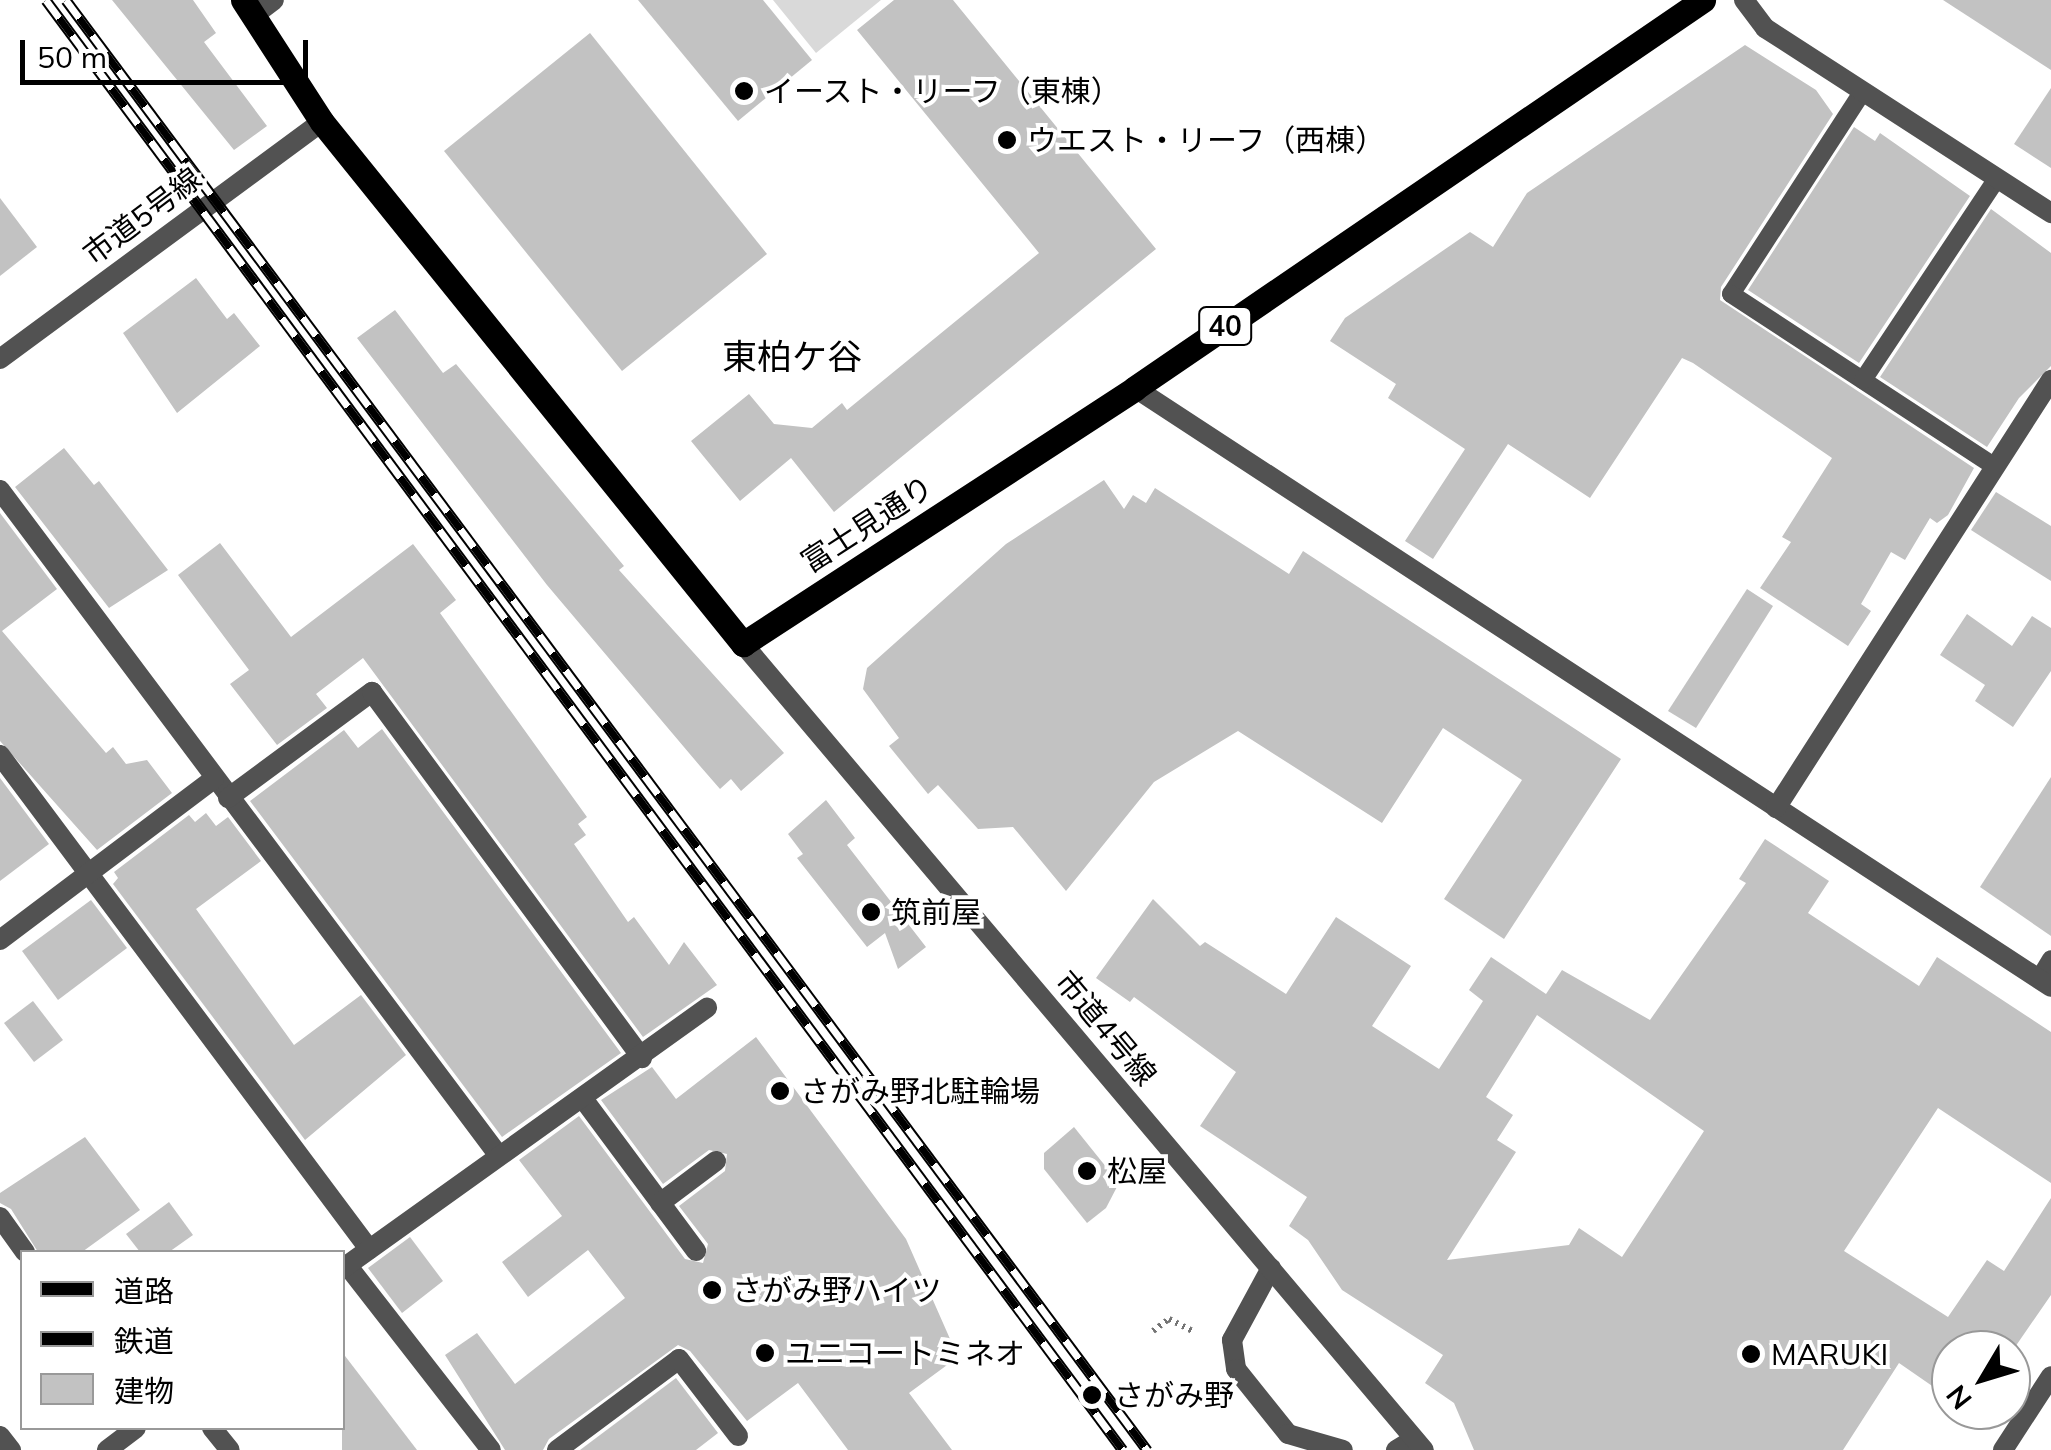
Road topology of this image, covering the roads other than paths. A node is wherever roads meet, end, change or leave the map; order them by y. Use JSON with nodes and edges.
{"nodes":[{"id":1,"x":1702,"y":0,"type":"edge"},
{"id":2,"x":1744,"y":0,"type":"edge"},
{"id":3,"x":257,"y":5,"type":"edge"},
{"id":4,"x":1863,"y":91,"type":"junction"},
{"id":5,"x":322,"y":122,"type":"junction"},
{"id":6,"x":1997,"y":178,"type":"junction"},
{"id":7,"x":2051,"y":213,"type":"edge"},
{"id":8,"x":0,"y":360,"type":"edge"},
{"id":9,"x":1862,"y":380,"type":"junction"},
{"id":10,"x":2051,"y":380,"type":"edge"},
{"id":11,"x":1135,"y":388,"type":"junction"},
{"id":12,"x":1995,"y":467,"type":"junction"},
{"id":13,"x":0,"y":490,"type":"edge"},
{"id":14,"x":743,"y":644,"type":"junction"},
{"id":15,"x":0,"y":754,"type":"edge"},
{"id":16,"x":214,"y":778,"type":"junction"},
{"id":17,"x":228,"y":798,"type":"junction"},
{"id":18,"x":1776,"y":808,"type":"junction"},
{"id":19,"x":88,"y":871,"type":"junction"},
{"id":20,"x":0,"y":940,"type":"edge"},
{"id":21,"x":2051,"y":960,"type":"edge"},
{"id":22,"x":2045,"y":983,"type":"edge"},
{"id":23,"x":707,"y":1008,"type":"dead end"},
{"id":24,"x":642,"y":1058,"type":"junction"},
{"id":25,"x":584,"y":1100,"type":"junction"},
{"id":26,"x":499,"y":1156,"type":"junction"},
{"id":27,"x":716,"y":1161,"type":"dead end"},
{"id":28,"x":660,"y":1204,"type":"junction"},
{"id":29,"x":0,"y":1218,"type":"edge"},
{"id":30,"x":369,"y":1249,"type":"junction"},
{"id":31,"x":24,"y":1250,"type":"edge"},
{"id":32,"x":696,"y":1251,"type":"dead end"},
{"id":33,"x":345,"y":1267,"type":"edge"},
{"id":34,"x":1271,"y":1268,"type":"junction"},
{"id":35,"x":2051,"y":1376,"type":"edge"},
{"id":36,"x":133,"y":1430,"type":"edge"},
{"id":37,"x":214,"y":1430,"type":"edge"},
{"id":38,"x":0,"y":1436,"type":"edge"},
{"id":39,"x":738,"y":1436,"type":"dead end"},
{"id":40,"x":1412,"y":1446,"type":"edge"},
{"id":41,"x":10,"y":1450,"type":"edge"},
{"id":42,"x":106,"y":1450,"type":"edge"},
{"id":43,"x":230,"y":1450,"type":"edge"},
{"id":44,"x":491,"y":1450,"type":"edge"},
{"id":45,"x":557,"y":1450,"type":"edge"},
{"id":46,"x":1343,"y":1450,"type":"edge"},
{"id":47,"x":2003,"y":1450,"type":"edge"}],
"edges":[{"from":1,"to":11,"type":"main road","name":"富士見通り","number":"40"},
{"from":2,"to":4,"type":"street"},
{"from":3,"to":5,"type":"main road"},
{"from":4,"to":6,"type":"street"},
{"from":4,"to":9,"type":"lane"},
{"from":5,"to":8,"type":"street","name":"市道5号線"},
{"from":5,"to":14,"type":"main road"},
{"from":6,"to":7,"type":"street"},
{"from":6,"to":9,"type":"lane"},
{"from":9,"to":12,"type":"lane"},
{"from":10,"to":12,"type":"street"},
{"from":11,"to":14,"type":"main road","name":"富士見通り","number":"40"},
{"from":11,"to":18,"type":"street"},
{"from":12,"to":18,"type":"street"},
{"from":13,"to":16,"type":"street"},
{"from":14,"to":34,"type":"street","name":"市道4号線"},
{"from":15,"to":19,"type":"street"},
{"from":16,"to":17,"type":"street"},
{"from":16,"to":19,"type":"street"},
{"from":17,"to":24,"type":"street"},
{"from":17,"to":26,"type":"street"},
{"from":18,"to":22,"type":"street"},
{"from":19,"to":20,"type":"street"},
{"from":19,"to":30,"type":"street"},
{"from":21,"to":22,"type":"lane"},
{"from":23,"to":24,"type":"street"},
{"from":24,"to":25,"type":"street"},
{"from":25,"to":26,"type":"street"},
{"from":25,"to":28,"type":"street"},
{"from":26,"to":30,"type":"street"},
{"from":27,"to":28,"type":"street"},
{"from":28,"to":32,"type":"street"},
{"from":29,"to":31,"type":"street"},
{"from":30,"to":33,"type":"street"},
{"from":33,"to":44,"type":"street"},
{"from":34,"to":40,"type":"street","name":"市道4号線"},
{"from":34,"to":46,"type":"street"},
{"from":35,"to":47,"type":"street"},
{"from":36,"to":42,"type":"street"},
{"from":37,"to":43,"type":"street"},
{"from":38,"to":41,"type":"street"},
{"from":39,"to":45,"type":"street"}]}
